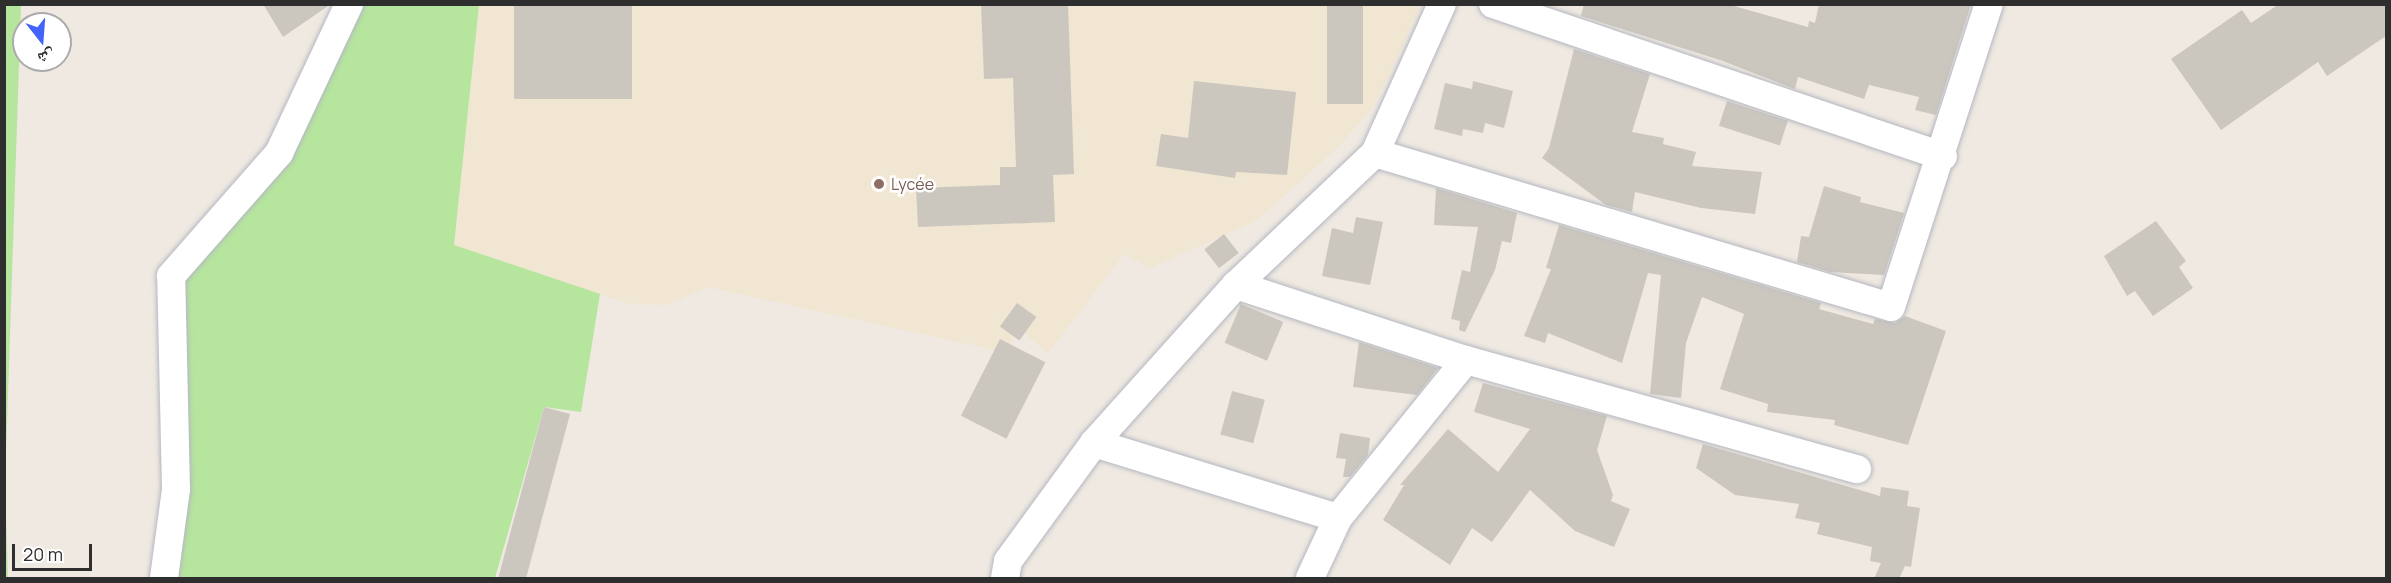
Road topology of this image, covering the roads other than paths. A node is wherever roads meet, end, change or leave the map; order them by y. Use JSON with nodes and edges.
{"nodes":[{"id":1,"x":349,"y":4,"type":"edge"},
{"id":2,"x":1442,"y":4,"type":"edge"},
{"id":3,"x":1493,"y":4,"type":"edge"},
{"id":4,"x":1989,"y":4,"type":"edge"},
{"id":5,"x":1375,"y":153,"type":"junction"},
{"id":6,"x":1943,"y":156,"type":"junction"},
{"id":7,"x":1236,"y":285,"type":"junction"},
{"id":8,"x":1466,"y":360,"type":"junction"},
{"id":9,"x":1094,"y":443,"type":"junction"},
{"id":10,"x":1857,"y":469,"type":"dead end"},
{"id":11,"x":1338,"y":518,"type":"junction"},
{"id":12,"x":164,"y":579,"type":"edge"},
{"id":13,"x":1005,"y":579,"type":"edge"},
{"id":14,"x":1310,"y":579,"type":"edge"}],
"edges":[{"from":1,"to":12,"type":"street"},
{"from":2,"to":5,"type":"street"},
{"from":3,"to":6,"type":"street"},
{"from":4,"to":6,"type":"street"},
{"from":5,"to":6,"type":"street"},
{"from":5,"to":7,"type":"street"},
{"from":7,"to":8,"type":"street"},
{"from":7,"to":9,"type":"street"},
{"from":8,"to":10,"type":"street"},
{"from":8,"to":11,"type":"street"},
{"from":9,"to":11,"type":"street"},
{"from":9,"to":13,"type":"street"},
{"from":11,"to":14,"type":"street"}]}
